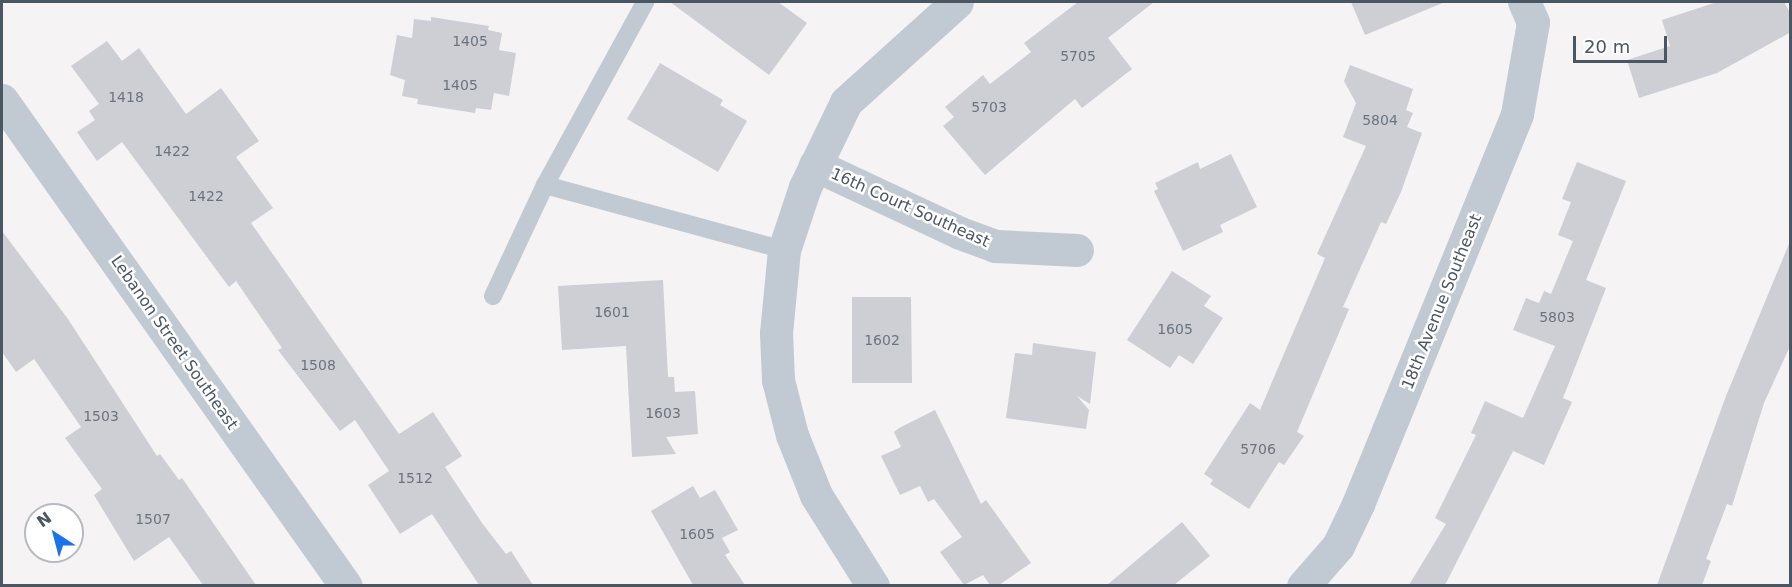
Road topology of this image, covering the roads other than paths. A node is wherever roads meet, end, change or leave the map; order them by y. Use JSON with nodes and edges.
{"nodes":[{"id":1,"x":645,"y":2,"type":"edge"},
{"id":2,"x":957,"y":2,"type":"edge"},
{"id":3,"x":1524,"y":2,"type":"edge"},
{"id":4,"x":2,"y":100,"type":"edge"},
{"id":5,"x":815,"y":165,"type":"junction"},
{"id":6,"x":545,"y":185,"type":"junction"},
{"id":7,"x":784,"y":250,"type":"junction"},
{"id":8,"x":1077,"y":250,"type":"dead end"},
{"id":9,"x":493,"y":297,"type":"dead end"},
{"id":10,"x":346,"y":585,"type":"edge"},
{"id":11,"x":873,"y":585,"type":"edge"},
{"id":12,"x":1303,"y":585,"type":"edge"}],
"edges":[{"from":1,"to":6,"type":"lane"},
{"from":2,"to":5,"type":"street"},
{"from":3,"to":12,"type":"street","name":"18th Avenue Southeast"},
{"from":4,"to":10,"type":"street","name":"Lebanon Street Southeast"},
{"from":5,"to":7,"type":"street"},
{"from":5,"to":8,"type":"street","name":"16th Court Southeast"},
{"from":6,"to":7,"type":"lane"},
{"from":6,"to":9,"type":"lane"},
{"from":7,"to":11,"type":"street"}]}
